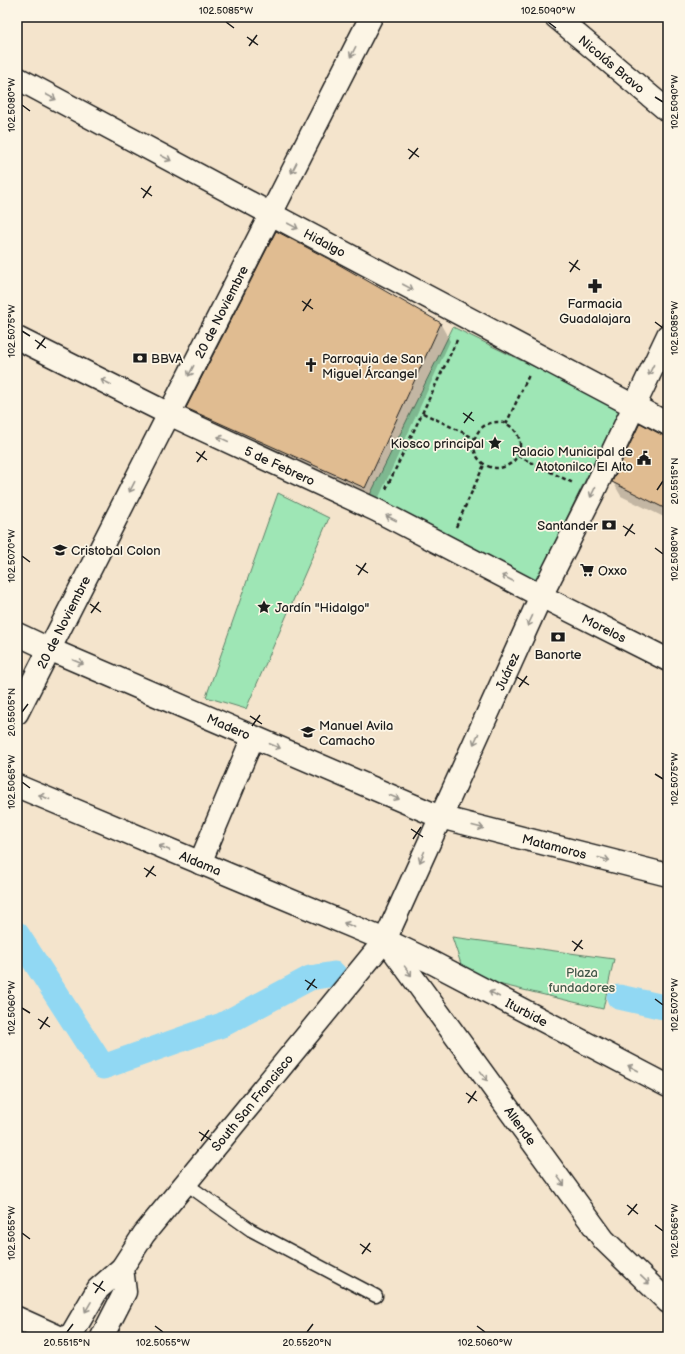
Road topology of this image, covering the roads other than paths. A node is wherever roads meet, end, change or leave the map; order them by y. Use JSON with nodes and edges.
{"nodes":[{"id":1,"x":371,"y":17,"type":"edge"},
{"id":2,"x":556,"y":17,"type":"edge"},
{"id":3,"x":17,"y":78,"type":"edge"},
{"id":4,"x":668,"y":111,"type":"edge"},
{"id":5,"x":271,"y":214,"type":"junction"},
{"id":6,"x":668,"y":335,"type":"edge"},
{"id":7,"x":17,"y":338,"type":"edge"},
{"id":8,"x":634,"y":406,"type":"junction"},
{"id":9,"x":169,"y":414,"type":"junction"},
{"id":10,"x":668,"y":424,"type":"edge"},
{"id":11,"x":541,"y":596,"type":"junction"},
{"id":12,"x":17,"y":634,"type":"edge"},
{"id":13,"x":49,"y":650,"type":"junction"},
{"id":14,"x":668,"y":660,"type":"edge"},
{"id":15,"x":17,"y":713,"type":"edge"},
{"id":16,"x":253,"y":737,"type":"junction"},
{"id":17,"x":17,"y":786,"type":"edge"},
{"id":18,"x":440,"y":817,"type":"junction"},
{"id":19,"x":200,"y":863,"type":"junction"},
{"id":20,"x":668,"y":875,"type":"edge"},
{"id":21,"x":385,"y":940,"type":"junction"},
{"id":22,"x":668,"y":1086,"type":"edge"},
{"id":23,"x":185,"y":1184,"type":"junction"},
{"id":24,"x":122,"y":1268,"type":"junction"},
{"id":25,"x":376,"y":1296,"type":"dead end"},
{"id":26,"x":668,"y":1302,"type":"edge"},
{"id":27,"x":17,"y":1318,"type":"edge"},
{"id":28,"x":59,"y":1337,"type":"edge"},
{"id":29,"x":70,"y":1337,"type":"edge"},
{"id":30,"x":102,"y":1337,"type":"edge"}],
"edges":[{"from":1,"to":5,"type":"street","name":"20 de Noviembre","one_way":true},
{"from":2,"to":4,"type":"street","name":"Nicolás Bravo"},
{"from":3,"to":5,"type":"street","name":"Hidalgo","one_way":true},
{"from":5,"to":8,"type":"street","name":"Hidalgo","one_way":true},
{"from":5,"to":9,"type":"street","name":"20 de Noviembre","one_way":true},
{"from":6,"to":8,"type":"street","name":"Juárez","one_way":true},
{"from":9,"to":7,"type":"street","name":"5 de Febrero","one_way":true},
{"from":8,"to":10,"type":"street","name":"Hidalgo"},
{"from":8,"to":11,"type":"street","name":"Juárez","one_way":true},
{"from":11,"to":9,"type":"street","name":"5 de Febrero","one_way":true},
{"from":9,"to":13,"type":"street","name":"20 de Noviembre","one_way":true},
{"from":11,"to":14,"type":"street","name":"Morelos"},
{"from":11,"to":18,"type":"street","name":"Juárez","one_way":true},
{"from":12,"to":13,"type":"street","name":"Madero"},
{"from":13,"to":15,"type":"street","name":"20 de Noviembre"},
{"from":13,"to":16,"type":"street","name":"Madero","one_way":true},
{"from":16,"to":18,"type":"street","name":"Madero","one_way":true},
{"from":16,"to":19,"type":"street"},
{"from":19,"to":17,"type":"street","name":"Aldama","one_way":true},
{"from":18,"to":20,"type":"street","name":"Matamoros","one_way":true},
{"from":18,"to":21,"type":"street","name":"Juárez","one_way":true},
{"from":21,"to":19,"type":"street","name":"Aldama","one_way":true},
{"from":22,"to":21,"type":"street","name":"Iturbide","one_way":true},
{"from":21,"to":23,"type":"street","name":"South San Francisco"},
{"from":21,"to":26,"type":"street","name":"Allende","one_way":true},
{"from":23,"to":24,"type":"street","name":"South San Francisco"},
{"from":23,"to":25,"type":"lane"},
{"from":24,"to":29,"type":"street","name":"South San Francisco","one_way":true},
{"from":24,"to":30,"type":"street"},
{"from":27,"to":28,"type":"street"}]}
